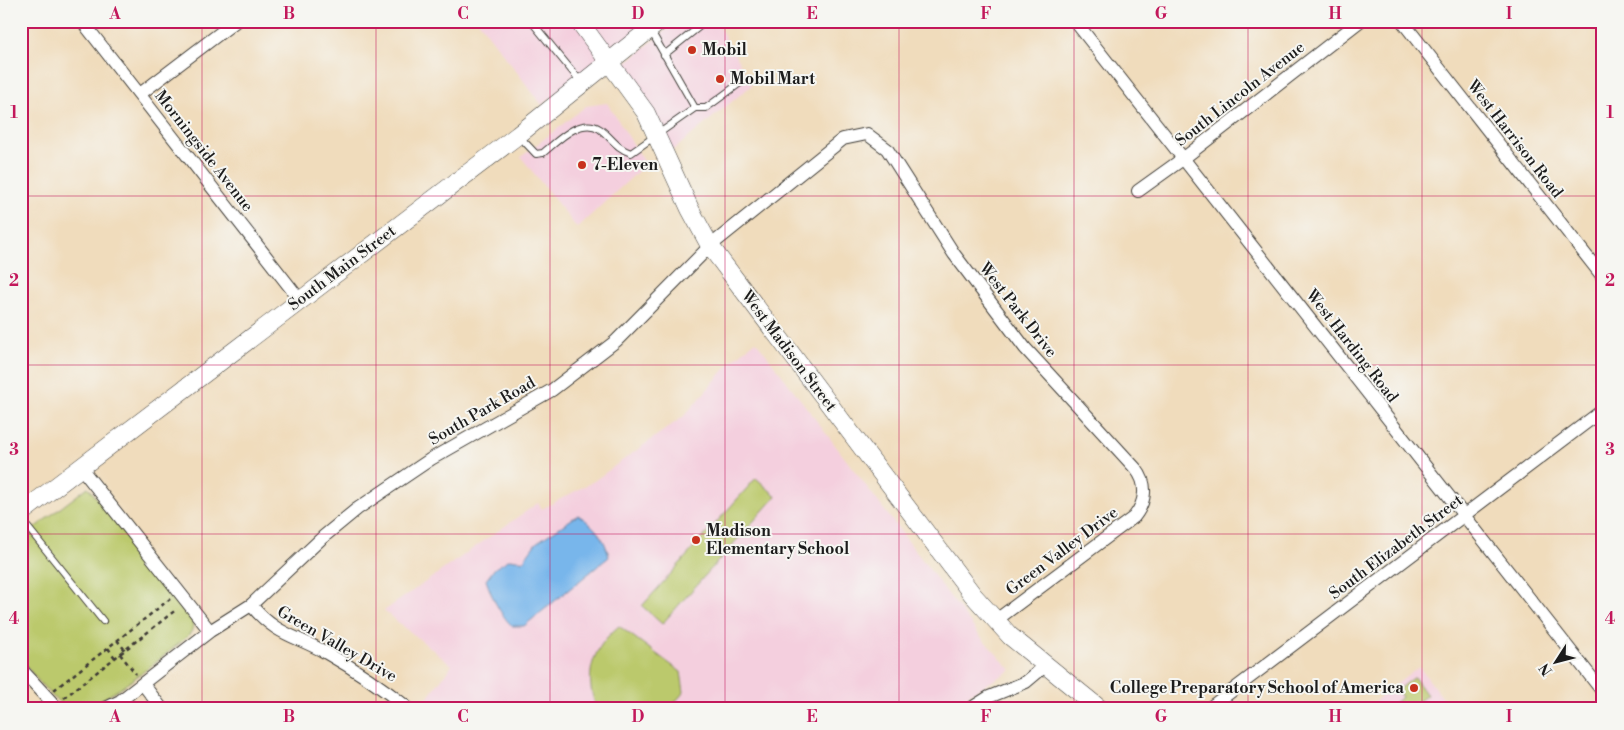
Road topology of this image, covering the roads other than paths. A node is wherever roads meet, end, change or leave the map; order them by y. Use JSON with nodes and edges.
{"nodes":[{"id":1,"x":82,"y":21,"type":"edge"},
{"id":2,"x":236,"y":21,"type":"edge"},
{"id":3,"x":531,"y":21,"type":"edge"},
{"id":4,"x":579,"y":21,"type":"edge"},
{"id":5,"x":696,"y":21,"type":"edge"},
{"id":6,"x":1075,"y":21,"type":"edge"},
{"id":7,"x":1360,"y":21,"type":"edge"},
{"id":8,"x":1402,"y":21,"type":"edge"},
{"id":9,"x":655,"y":26,"type":"edge"},
{"id":10,"x":664,"y":55,"type":"junction"},
{"id":11,"x":611,"y":62,"type":"junction"},
{"id":12,"x":740,"y":83,"type":"dead end"},
{"id":13,"x":582,"y":84,"type":"junction"},
{"id":14,"x":140,"y":94,"type":"junction"},
{"id":15,"x":695,"y":108,"type":"junction"},
{"id":16,"x":867,"y":134,"type":"joint"},
{"id":17,"x":518,"y":135,"type":"junction"},
{"id":18,"x":658,"y":136,"type":"junction"},
{"id":19,"x":1184,"y":158,"type":"junction"},
{"id":20,"x":1138,"y":191,"type":"dead end"},
{"id":21,"x":710,"y":246,"type":"junction"},
{"id":22,"x":1603,"y":277,"type":"edge"},
{"id":23,"x":300,"y":300,"type":"junction"},
{"id":24,"x":1603,"y":410,"type":"edge"},
{"id":25,"x":81,"y":468,"type":"junction"},
{"id":26,"x":1143,"y":502,"type":"joint"},
{"id":27,"x":21,"y":513,"type":"edge"},
{"id":28,"x":1465,"y":516,"type":"junction"},
{"id":29,"x":21,"y":519,"type":"edge"},
{"id":30,"x":251,"y":605,"type":"junction"},
{"id":31,"x":103,"y":621,"type":"dead end"},
{"id":32,"x":995,"y":622,"type":"junction"},
{"id":33,"x":210,"y":631,"type":"junction"},
{"id":34,"x":1045,"y":666,"type":"junction"},
{"id":35,"x":21,"y":669,"type":"edge"},
{"id":36,"x":143,"y":684,"type":"junction"},
{"id":37,"x":1603,"y":692,"type":"edge"},
{"id":38,"x":53,"y":703,"type":"edge"},
{"id":39,"x":104,"y":709,"type":"edge"},
{"id":40,"x":162,"y":709,"type":"edge"},
{"id":41,"x":409,"y":709,"type":"edge"},
{"id":42,"x":970,"y":709,"type":"edge"},
{"id":43,"x":1100,"y":709,"type":"edge"},
{"id":44,"x":1208,"y":709,"type":"edge"}],
"edges":[{"from":1,"to":14,"type":"street","name":"Morningside Avenue"},
{"from":2,"to":14,"type":"street"},
{"from":3,"to":13,"type":"lane"},
{"from":4,"to":11,"type":"street","name":"West Madison Street"},
{"from":5,"to":10,"type":"lane"},
{"from":6,"to":19,"type":"street","name":"West Harding Road"},
{"from":7,"to":19,"type":"street","name":"South Lincoln Avenue"},
{"from":8,"to":22,"type":"street","name":"West Harrison Road"},
{"from":9,"to":10,"type":"lane"},
{"from":9,"to":11,"type":"street","name":"South Main Street"},
{"from":10,"to":15,"type":"lane"},
{"from":11,"to":13,"type":"street","name":"South Main Street"},
{"from":11,"to":18,"type":"street","name":"West Madison Street"},
{"from":12,"to":15,"type":"lane"},
{"from":13,"to":17,"type":"street","name":"South Main Street"},
{"from":14,"to":23,"type":"street","name":"Morningside Avenue"},
{"from":15,"to":18,"type":"lane"},
{"from":16,"to":21,"type":"street","name":"South Park Road"},
{"from":16,"to":26,"type":"street","name":"West Park Drive"},
{"from":17,"to":18,"type":"lane"},
{"from":17,"to":23,"type":"street","name":"South Main Street"},
{"from":18,"to":21,"type":"street","name":"West Madison Street"},
{"from":19,"to":20,"type":"street","name":"South Lincoln Avenue"},
{"from":19,"to":28,"type":"street","name":"West Harding Road"},
{"from":21,"to":30,"type":"street","name":"South Park Road"},
{"from":21,"to":32,"type":"street","name":"West Madison Street"},
{"from":23,"to":25,"type":"street","name":"South Main Street"},
{"from":24,"to":28,"type":"street","name":"South Elizabeth Street"},
{"from":25,"to":27,"type":"street","name":"South Main Street"},
{"from":25,"to":33,"type":"street"},
{"from":26,"to":32,"type":"street","name":"Green Valley Drive"},
{"from":28,"to":37,"type":"street","name":"West Harding Road"},
{"from":28,"to":44,"type":"street","name":"South Elizabeth Street"},
{"from":29,"to":31,"type":"lane"},
{"from":30,"to":33,"type":"street","name":"South Park Road"},
{"from":30,"to":41,"type":"street","name":"Green Valley Drive"},
{"from":32,"to":34,"type":"street","name":"West Madison Street"},
{"from":33,"to":36,"type":"street","name":"South Park Road"},
{"from":34,"to":42,"type":"street"},
{"from":34,"to":43,"type":"street"},
{"from":35,"to":38,"type":"street"},
{"from":36,"to":39,"type":"street","name":"South Park Road"},
{"from":36,"to":40,"type":"street"}]}
